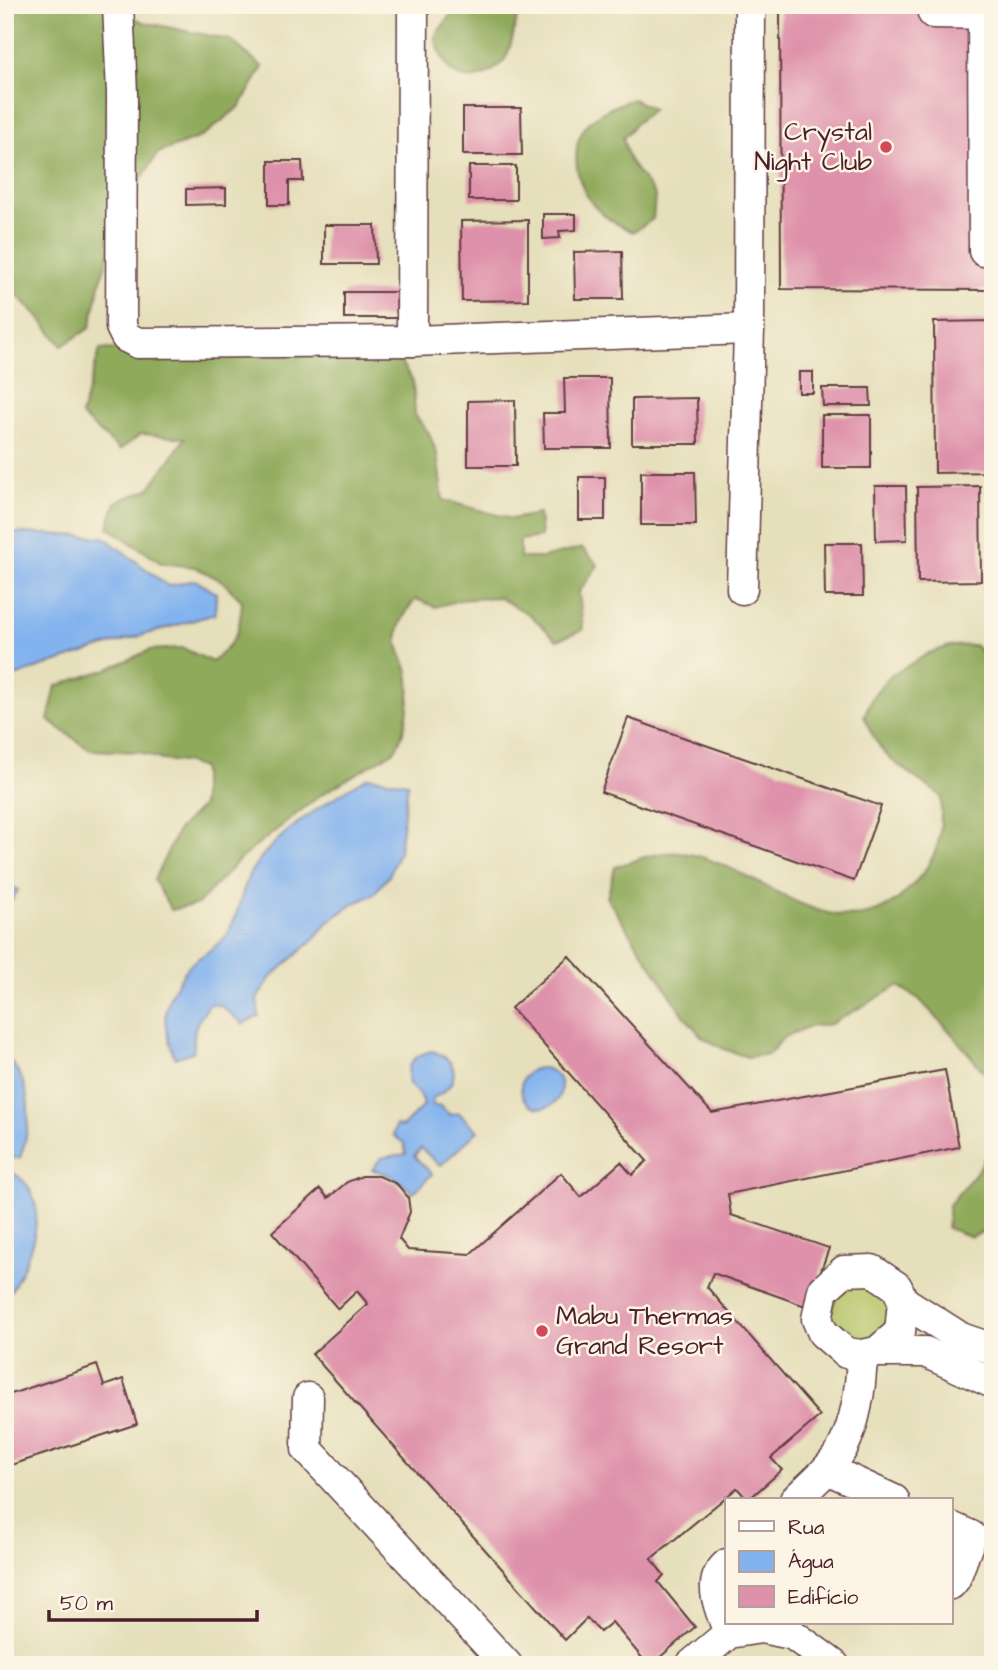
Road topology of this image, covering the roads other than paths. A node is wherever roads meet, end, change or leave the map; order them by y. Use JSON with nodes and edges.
{"nodes":[{"id":1,"x":118,"y":5,"type":"edge"},
{"id":2,"x":412,"y":5,"type":"edge"},
{"id":3,"x":750,"y":5,"type":"edge"},
{"id":4,"x":933,"y":13,"type":"dead end"},
{"id":5,"x":988,"y":14,"type":"edge"},
{"id":6,"x":984,"y":251,"type":"dead end"},
{"id":7,"x":749,"y":329,"type":"junction"},
{"id":8,"x":412,"y":341,"type":"junction"},
{"id":9,"x":742,"y":589,"type":"dead end"},
{"id":10,"x":903,"y":1301,"type":"junction"},
{"id":11,"x":993,"y":1349,"type":"edge"},
{"id":12,"x":870,"y":1354,"type":"junction"},
{"id":13,"x":993,"y":1383,"type":"edge"},
{"id":14,"x":308,"y":1398,"type":"dead end"},
{"id":15,"x":827,"y":1469,"type":"junction"},
{"id":16,"x":797,"y":1498,"type":"edge"},
{"id":17,"x":890,"y":1498,"type":"edge"},
{"id":18,"x":953,"y":1528,"type":"edge"},
{"id":19,"x":725,"y":1566,"type":"edge"},
{"id":20,"x":953,"y":1582,"type":"edge"},
{"id":21,"x":725,"y":1622,"type":"edge"},
{"id":22,"x":726,"y":1624,"type":"edge"},
{"id":23,"x":729,"y":1633,"type":"junction"},
{"id":24,"x":507,"y":1665,"type":"edge"},
{"id":25,"x":691,"y":1665,"type":"edge"},
{"id":26,"x":834,"y":1665,"type":"edge"}],
"edges":[{"from":1,"to":8,"type":"street"},
{"from":2,"to":8,"type":"street"},
{"from":3,"to":7,"type":"street"},
{"from":4,"to":5,"type":"street"},
{"from":5,"to":6,"type":"street"},
{"from":7,"to":8,"type":"street"},
{"from":7,"to":9,"type":"street"},
{"from":10,"to":11,"type":"street"},
{"from":10,"to":12,"type":"street"},
{"from":10,"to":12,"type":"street"},
{"from":12,"to":13,"type":"street"},
{"from":12,"to":15,"type":"street"},
{"from":14,"to":24,"type":"street"},
{"from":15,"to":16,"type":"street"},
{"from":15,"to":17,"type":"street"},
{"from":18,"to":20,"type":"street"},
{"from":19,"to":21,"type":"street"},
{"from":22,"to":23,"type":"street"},
{"from":23,"to":25,"type":"street"},
{"from":23,"to":26,"type":"street"}]}
